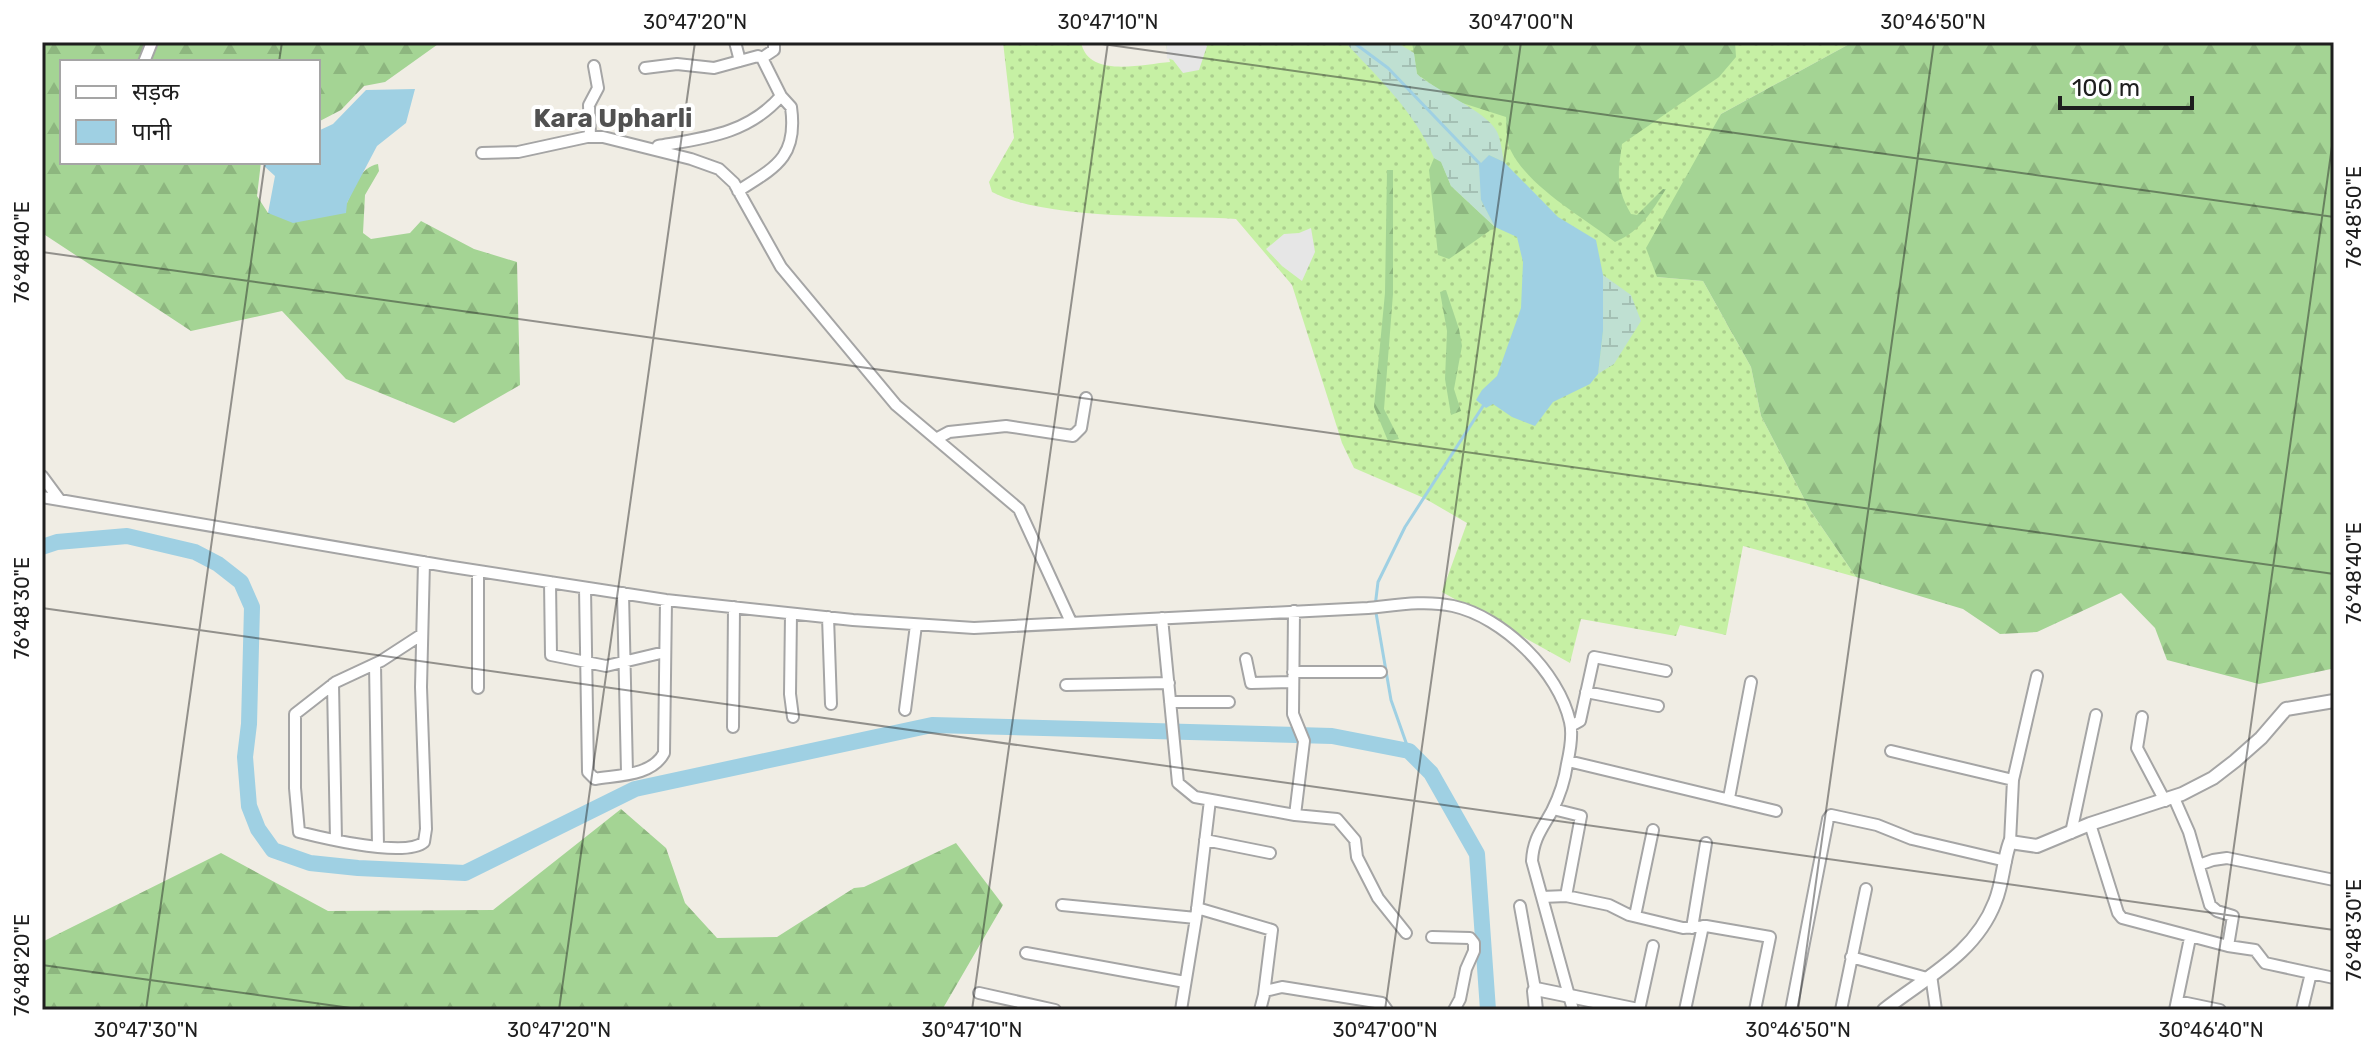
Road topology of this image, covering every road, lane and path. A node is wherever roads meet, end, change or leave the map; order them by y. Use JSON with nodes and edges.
{"nodes":[{"id":1,"x":735,"y":42,"type":"edge"},
{"id":2,"x":774,"y":42,"type":"edge"},
{"id":3,"x":762,"y":58,"type":"junction"},
{"id":4,"x":740,"y":61,"type":"junction"},
{"id":5,"x":594,"y":66,"type":"dead end"},
{"id":6,"x":645,"y":68,"type":"dead end"},
{"id":7,"x":781,"y":96,"type":"junction"},
{"id":8,"x":590,"y":137,"type":"junction"},
{"id":9,"x":652,"y":147,"type":"junction"},
{"id":10,"x":482,"y":153,"type":"dead end"},
{"id":11,"x":738,"y":191,"type":"junction"},
{"id":12,"x":1086,"y":398,"type":"dead end"},
{"id":13,"x":936,"y":439,"type":"junction"},
{"id":14,"x":42,"y":476,"type":"edge"},
{"id":15,"x":42,"y":497,"type":"edge"},
{"id":16,"x":59,"y":499,"type":"junction"},
{"id":17,"x":424,"y":562,"type":"junction"},
{"id":18,"x":478,"y":571,"type":"junction"},
{"id":19,"x":550,"y":582,"type":"junction"},
{"id":20,"x":585,"y":588,"type":"junction"},
{"id":21,"x":623,"y":593,"type":"junction"},
{"id":22,"x":666,"y":600,"type":"junction"},
{"id":23,"x":734,"y":607,"type":"junction"},
{"id":24,"x":1294,"y":611,"type":"junction"},
{"id":25,"x":791,"y":614,"type":"junction"},
{"id":26,"x":828,"y":617,"type":"junction"},
{"id":27,"x":1162,"y":618,"type":"junction"},
{"id":28,"x":1071,"y":622,"type":"junction"},
{"id":29,"x":916,"y":625,"type":"junction"},
{"id":30,"x":421,"y":635,"type":"junction"},
{"id":31,"x":665,"y":652,"type":"junction"},
{"id":32,"x":1246,"y":659,"type":"dead end"},
{"id":33,"x":586,"y":662,"type":"junction"},
{"id":34,"x":623,"y":662,"type":"junction"},
{"id":35,"x":375,"y":664,"type":"junction"},
{"id":36,"x":1666,"y":671,"type":"dead end"},
{"id":37,"x":1381,"y":672,"type":"dead end"},
{"id":38,"x":2037,"y":676,"type":"dead end"},
{"id":39,"x":1293,"y":677,"type":"junction"},
{"id":40,"x":1751,"y":682,"type":"dead end"},
{"id":41,"x":1169,"y":683,"type":"junction"},
{"id":42,"x":333,"y":684,"type":"junction"},
{"id":43,"x":1066,"y":685,"type":"dead end"},
{"id":44,"x":478,"y":688,"type":"dead end"},
{"id":45,"x":1586,"y":692,"type":"junction"},
{"id":46,"x":2334,"y":701,"type":"edge"},
{"id":47,"x":1229,"y":702,"type":"dead end"},
{"id":48,"x":831,"y":704,"type":"dead end"},
{"id":49,"x":1658,"y":706,"type":"dead end"},
{"id":50,"x":1170,"y":707,"type":"junction"},
{"id":51,"x":905,"y":710,"type":"dead end"},
{"id":52,"x":2096,"y":715,"type":"dead end"},
{"id":53,"x":793,"y":717,"type":"dead end"},
{"id":54,"x":2142,"y":717,"type":"dead end"},
{"id":55,"x":1571,"y":726,"type":"junction"},
{"id":56,"x":733,"y":727,"type":"dead end"},
{"id":57,"x":1891,"y":751,"type":"dead end"},
{"id":58,"x":1568,"y":761,"type":"junction"},
{"id":59,"x":627,"y":773,"type":"junction"},
{"id":60,"x":2013,"y":780,"type":"junction"},
{"id":61,"x":1729,"y":798,"type":"junction"},
{"id":62,"x":1210,"y":800,"type":"junction"},
{"id":63,"x":2169,"y":800,"type":"junction"},
{"id":64,"x":1553,"y":809,"type":"junction"},
{"id":65,"x":1776,"y":811,"type":"dead end"},
{"id":66,"x":1295,"y":815,"type":"junction"},
{"id":67,"x":2090,"y":824,"type":"junction"},
{"id":68,"x":1653,"y":830,"type":"dead end"},
{"id":69,"x":2071,"y":833,"type":"junction"},
{"id":70,"x":336,"y":840,"type":"junction"},
{"id":71,"x":1205,"y":840,"type":"junction"},
{"id":72,"x":2010,"y":842,"type":"junction"},
{"id":73,"x":1706,"y":843,"type":"dead end"},
{"id":74,"x":378,"y":846,"type":"junction"},
{"id":75,"x":1270,"y":853,"type":"dead end"},
{"id":76,"x":2006,"y":861,"type":"junction"},
{"id":77,"x":2199,"y":865,"type":"junction"},
{"id":78,"x":2334,"y":880,"type":"edge"},
{"id":79,"x":1866,"y":889,"type":"dead end"},
{"id":80,"x":1566,"y":896,"type":"junction"},
{"id":81,"x":1542,"y":897,"type":"junction"},
{"id":82,"x":1062,"y":905,"type":"dead end"},
{"id":83,"x":1520,"y":906,"type":"dead end"},
{"id":84,"x":1196,"y":913,"type":"junction"},
{"id":85,"x":1635,"y":916,"type":"junction"},
{"id":86,"x":1697,"y":927,"type":"junction"},
{"id":87,"x":1406,"y":933,"type":"dead end"},
{"id":88,"x":1432,"y":937,"type":"dead end"},
{"id":89,"x":2190,"y":938,"type":"junction"},
{"id":90,"x":1653,"y":946,"type":"dead end"},
{"id":91,"x":2228,"y":946,"type":"junction"},
{"id":92,"x":1026,"y":953,"type":"dead end"},
{"id":93,"x":1851,"y":957,"type":"junction"},
{"id":94,"x":2311,"y":973,"type":"junction"},
{"id":95,"x":1929,"y":976,"type":"junction"},
{"id":96,"x":2334,"y":978,"type":"edge"},
{"id":97,"x":1185,"y":982,"type":"junction"},
{"id":98,"x":1535,"y":989,"type":"junction"},
{"id":99,"x":979,"y":993,"type":"dead end"},
{"id":100,"x":1264,"y":994,"type":"junction"},
{"id":101,"x":1569,"y":994,"type":"junction"},
{"id":102,"x":2176,"y":1006,"type":"edge"},
{"id":103,"x":1055,"y":1010,"type":"edge"},
{"id":104,"x":1183,"y":1010,"type":"edge"},
{"id":105,"x":1260,"y":1010,"type":"edge"},
{"id":106,"x":1387,"y":1010,"type":"edge"},
{"id":107,"x":1454,"y":1010,"type":"edge"},
{"id":108,"x":1536,"y":1010,"type":"edge"},
{"id":109,"x":1573,"y":1010,"type":"edge"},
{"id":110,"x":1639,"y":1010,"type":"edge"},
{"id":111,"x":1685,"y":1010,"type":"edge"},
{"id":112,"x":1755,"y":1010,"type":"edge"},
{"id":113,"x":1791,"y":1010,"type":"edge"},
{"id":114,"x":1841,"y":1010,"type":"edge"},
{"id":115,"x":1884,"y":1010,"type":"edge"},
{"id":116,"x":1936,"y":1010,"type":"edge"},
{"id":117,"x":2220,"y":1010,"type":"edge"},
{"id":118,"x":2302,"y":1010,"type":"edge"}],
"edges":[{"from":1,"to":4,"type":"street"},
{"from":2,"to":3,"type":"street"},
{"from":3,"to":4,"type":"street"},
{"from":3,"to":7,"type":"street"},
{"from":4,"to":6,"type":"street"},
{"from":5,"to":8,"type":"street"},
{"from":7,"to":9,"type":"street"},
{"from":7,"to":11,"type":"street"},
{"from":8,"to":9,"type":"street"},
{"from":8,"to":10,"type":"street"},
{"from":9,"to":11,"type":"street"},
{"from":11,"to":13,"type":"street"},
{"from":12,"to":13,"type":"street"},
{"from":13,"to":28,"type":"street"},
{"from":14,"to":16,"type":"street"},
{"from":15,"to":16,"type":"street"},
{"from":16,"to":17,"type":"street"},
{"from":17,"to":18,"type":"street"},
{"from":17,"to":30,"type":"street"},
{"from":18,"to":19,"type":"street"},
{"from":18,"to":44,"type":"street"},
{"from":19,"to":20,"type":"street"},
{"from":19,"to":33,"type":"street"},
{"from":20,"to":21,"type":"street"},
{"from":20,"to":33,"type":"street"},
{"from":21,"to":22,"type":"street"},
{"from":21,"to":34,"type":"street"},
{"from":22,"to":23,"type":"street"},
{"from":22,"to":31,"type":"street"},
{"from":23,"to":25,"type":"street"},
{"from":23,"to":56,"type":"street"},
{"from":24,"to":27,"type":"street"},
{"from":24,"to":39,"type":"street"},
{"from":24,"to":55,"type":"street"},
{"from":25,"to":26,"type":"street"},
{"from":25,"to":53,"type":"street"},
{"from":26,"to":29,"type":"street"},
{"from":26,"to":48,"type":"street"},
{"from":27,"to":28,"type":"street"},
{"from":27,"to":41,"type":"street"},
{"from":28,"to":29,"type":"street"},
{"from":29,"to":51,"type":"street"},
{"from":30,"to":35,"type":"street"},
{"from":30,"to":74,"type":"street"},
{"from":31,"to":34,"type":"street"},
{"from":31,"to":59,"type":"street"},
{"from":32,"to":39,"type":"street"},
{"from":33,"to":34,"type":"street"},
{"from":33,"to":59,"type":"street"},
{"from":34,"to":59,"type":"street"},
{"from":35,"to":42,"type":"street"},
{"from":35,"to":74,"type":"street"},
{"from":36,"to":45,"type":"street"},
{"from":37,"to":39,"type":"street"},
{"from":38,"to":60,"type":"street"},
{"from":39,"to":66,"type":"street"},
{"from":40,"to":61,"type":"street"},
{"from":41,"to":43,"type":"street"},
{"from":41,"to":50,"type":"street"},
{"from":42,"to":70,"type":"street"},
{"from":42,"to":70,"type":"street"},
{"from":45,"to":49,"type":"street"},
{"from":45,"to":55,"type":"street"},
{"from":46,"to":63,"type":"street"},
{"from":47,"to":50,"type":"street"},
{"from":50,"to":62,"type":"street"},
{"from":52,"to":69,"type":"street"},
{"from":54,"to":63,"type":"street"},
{"from":55,"to":58,"type":"street"},
{"from":57,"to":60,"type":"street"},
{"from":58,"to":61,"type":"street"},
{"from":58,"to":64,"type":"street"},
{"from":60,"to":72,"type":"street"},
{"from":61,"to":65,"type":"street"},
{"from":62,"to":66,"type":"street"},
{"from":62,"to":71,"type":"street"},
{"from":63,"to":67,"type":"street"},
{"from":63,"to":77,"type":"street"},
{"from":64,"to":80,"type":"street"},
{"from":64,"to":81,"type":"street"},
{"from":66,"to":87,"type":"street"},
{"from":67,"to":69,"type":"street"},
{"from":67,"to":89,"type":"street"},
{"from":68,"to":85,"type":"street"},
{"from":69,"to":72,"type":"street"},
{"from":70,"to":74,"type":"street"},
{"from":71,"to":75,"type":"street"},
{"from":71,"to":84,"type":"street"},
{"from":72,"to":76,"type":"street"},
{"from":73,"to":86,"type":"street"},
{"from":76,"to":95,"type":"street"},
{"from":76,"to":113,"type":"street"},
{"from":77,"to":78,"type":"street"},
{"from":77,"to":91,"type":"street"},
{"from":79,"to":93,"type":"street"},
{"from":80,"to":81,"type":"street"},
{"from":80,"to":85,"type":"street"},
{"from":81,"to":101,"type":"street"},
{"from":82,"to":84,"type":"street"},
{"from":83,"to":98,"type":"street"},
{"from":84,"to":97,"type":"street"},
{"from":84,"to":100,"type":"street"},
{"from":85,"to":86,"type":"street"},
{"from":86,"to":111,"type":"street"},
{"from":86,"to":112,"type":"street"},
{"from":88,"to":107,"type":"street"},
{"from":89,"to":91,"type":"street"},
{"from":89,"to":102,"type":"street"},
{"from":90,"to":110,"type":"street"},
{"from":91,"to":94,"type":"street"},
{"from":92,"to":97,"type":"street"},
{"from":93,"to":95,"type":"street"},
{"from":93,"to":114,"type":"street"},
{"from":94,"to":96,"type":"street"},
{"from":94,"to":118,"type":"street"},
{"from":95,"to":115,"type":"street"},
{"from":95,"to":116,"type":"street"},
{"from":97,"to":104,"type":"street"},
{"from":98,"to":101,"type":"street"},
{"from":98,"to":108,"type":"street"},
{"from":99,"to":103,"type":"street"},
{"from":100,"to":105,"type":"street"},
{"from":100,"to":106,"type":"street"},
{"from":101,"to":109,"type":"street"},
{"from":101,"to":110,"type":"street"},
{"from":102,"to":117,"type":"street"}]}
